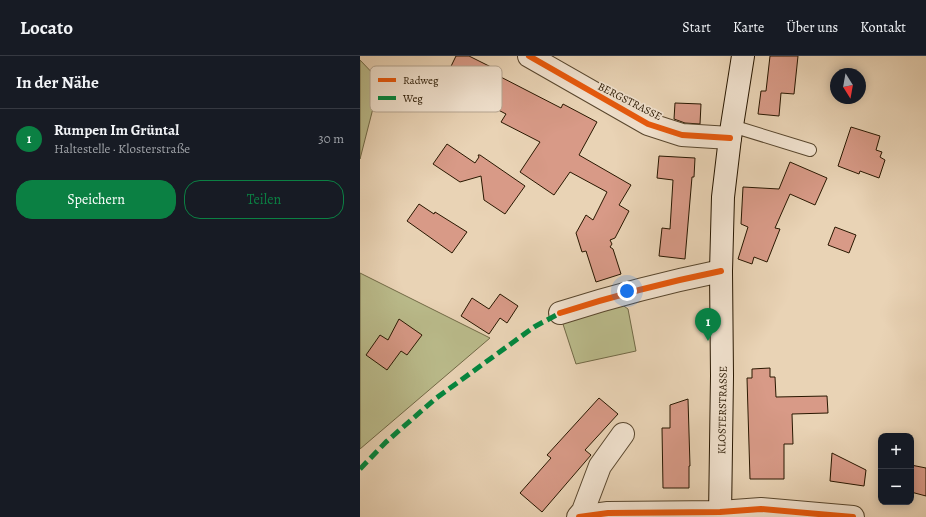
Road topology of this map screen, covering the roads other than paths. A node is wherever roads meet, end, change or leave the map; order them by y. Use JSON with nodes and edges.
{"nodes":[{"id":1,"x":529,"y":56,"type":"edge"},
{"id":2,"x":743,"y":56,"type":"edge"},
{"id":3,"x":731,"y":132,"type":"junction"},
{"id":4,"x":810,"y":150,"type":"dead end"},
{"id":5,"x":721,"y":271,"type":"junction"},
{"id":6,"x":560,"y":313,"type":"dead end"},
{"id":7,"x":623,"y":434,"type":"dead end"},
{"id":8,"x":720,"y":514,"type":"edge"},
{"id":9,"x":578,"y":517,"type":"edge"},
{"id":10,"x":853,"y":517,"type":"edge"}],
"edges":[{"from":1,"to":3,"type":"street","name":"BERGSTRASSE"},
{"from":2,"to":3,"type":"street","name":"KLOSTERSTRASSE"},
{"from":3,"to":4,"type":"lane"},
{"from":3,"to":5,"type":"street","name":"KLOSTERSTRASSE"},
{"from":5,"to":6,"type":"street"},
{"from":5,"to":8,"type":"street","name":"KLOSTERSTRASSE"},
{"from":7,"to":9,"type":"street"},
{"from":8,"to":9,"type":"street"},
{"from":8,"to":10,"type":"street"}]}
